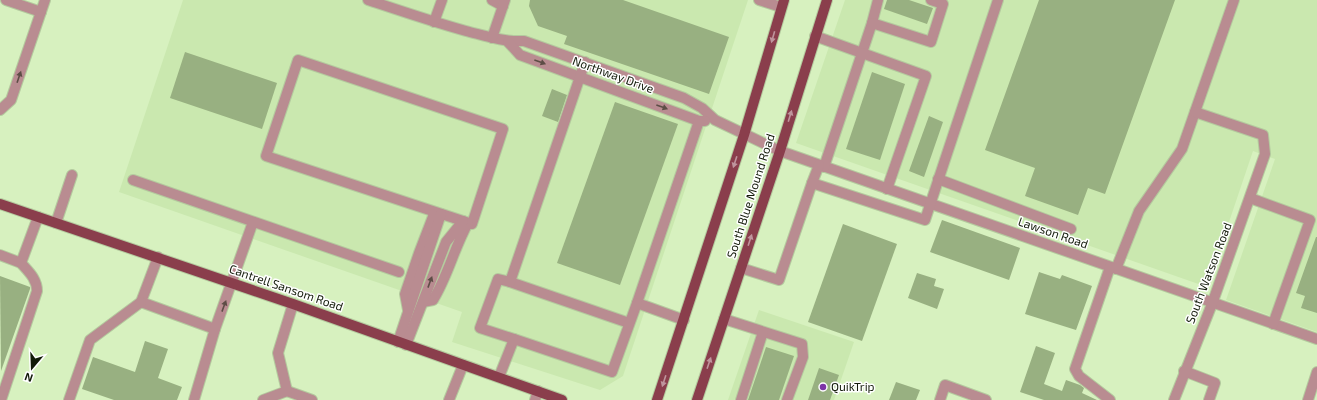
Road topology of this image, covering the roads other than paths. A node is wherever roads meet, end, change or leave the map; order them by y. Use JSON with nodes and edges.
{"nodes":[{"id":1,"x":6,"y":0,"type":"edge"},
{"id":2,"x":45,"y":0,"type":"edge"},
{"id":3,"x":368,"y":0,"type":"edge"},
{"id":4,"x":442,"y":0,"type":"edge"},
{"id":5,"x":492,"y":0,"type":"edge"},
{"id":6,"x":759,"y":0,"type":"edge"},
{"id":7,"x":827,"y":0,"type":"edge"},
{"id":8,"x":878,"y":0,"type":"edge"},
{"id":9,"x":931,"y":0,"type":"edge"},
{"id":10,"x":998,"y":0,"type":"edge"},
{"id":11,"x":1234,"y":0,"type":"edge"},
{"id":12,"x":504,"y":3,"type":"edge"},
{"id":13,"x":783,"y":4,"type":"edge"},
{"id":14,"x":41,"y":12,"type":"junction"},
{"id":15,"x":434,"y":22,"type":"junction"},
{"id":16,"x":872,"y":23,"type":"junction"},
{"id":17,"x":815,"y":36,"type":"junction"},
{"id":18,"x":492,"y":38,"type":"junction"},
{"id":19,"x":508,"y":42,"type":"junction"},
{"id":20,"x":862,"y":53,"type":"junction"},
{"id":21,"x":585,"y":62,"type":"junction"},
{"id":22,"x":581,"y":77,"type":"junction"},
{"id":23,"x":0,"y":110,"type":"edge"},
{"id":24,"x":1195,"y":112,"type":"junction"},
{"id":25,"x":715,"y":120,"type":"junction"},
{"id":26,"x":699,"y":121,"type":"junction"},
{"id":27,"x":744,"y":134,"type":"junction"},
{"id":28,"x":780,"y":151,"type":"junction"},
{"id":29,"x":821,"y":166,"type":"junction"},
{"id":30,"x":72,"y":176,"type":"dead end"},
{"id":31,"x":133,"y":180,"type":"dead end"},
{"id":32,"x":938,"y":180,"type":"junction"},
{"id":33,"x":812,"y":183,"type":"junction"},
{"id":34,"x":887,"y":189,"type":"junction"},
{"id":35,"x":1250,"y":198,"type":"junction"},
{"id":36,"x":0,"y":204,"type":"edge"},
{"id":37,"x":930,"y":204,"type":"junction"},
{"id":38,"x":438,"y":213,"type":"junction"},
{"id":39,"x":38,"y":217,"type":"junction"},
{"id":40,"x":253,"y":222,"type":"junction"},
{"id":41,"x":465,"y":222,"type":"junction"},
{"id":42,"x":1314,"y":222,"type":"edge"},
{"id":43,"x":56,"y":223,"type":"junction"},
{"id":44,"x":1071,"y":230,"type":"dead end"},
{"id":45,"x":0,"y":255,"type":"edge"},
{"id":46,"x":158,"y":257,"type":"junction"},
{"id":47,"x":21,"y":263,"type":"junction"},
{"id":48,"x":741,"y":268,"type":"junction"},
{"id":49,"x":1113,"y":268,"type":"junction"},
{"id":50,"x":399,"y":272,"type":"dead end"},
{"id":51,"x":232,"y":282,"type":"junction"},
{"id":52,"x":510,"y":282,"type":"junction"},
{"id":53,"x":141,"y":302,"type":"junction"},
{"id":54,"x":637,"y":303,"type":"junction"},
{"id":55,"x":293,"y":304,"type":"junction"},
{"id":56,"x":1212,"y":304,"type":"junction"},
{"id":57,"x":724,"y":319,"type":"junction"},
{"id":58,"x":684,"y":320,"type":"junction"},
{"id":59,"x":629,"y":324,"type":"junction"},
{"id":60,"x":1273,"y":324,"type":"junction"},
{"id":61,"x":215,"y":329,"type":"junction"},
{"id":62,"x":763,"y":332,"type":"junction"},
{"id":63,"x":514,"y":339,"type":"junction"},
{"id":64,"x":1317,"y":339,"type":"edge"},
{"id":65,"x":402,"y":343,"type":"junction"},
{"id":66,"x":462,"y":365,"type":"junction"},
{"id":67,"x":1184,"y":371,"type":"junction"},
{"id":68,"x":1317,"y":372,"type":"edge"},
{"id":69,"x":499,"y":377,"type":"junction"},
{"id":70,"x":286,"y":390,"type":"junction"},
{"id":71,"x":537,"y":396,"type":"edge"},
{"id":72,"x":1,"y":400,"type":"edge"},
{"id":73,"x":69,"y":400,"type":"edge"},
{"id":74,"x":194,"y":400,"type":"edge"},
{"id":75,"x":263,"y":400,"type":"edge"},
{"id":76,"x":312,"y":400,"type":"edge"},
{"id":77,"x":449,"y":400,"type":"edge"},
{"id":78,"x":562,"y":400,"type":"edge"},
{"id":79,"x":657,"y":400,"type":"edge"},
{"id":80,"x":697,"y":400,"type":"edge"},
{"id":81,"x":741,"y":400,"type":"edge"},
{"id":82,"x":787,"y":400,"type":"edge"},
{"id":83,"x":940,"y":400,"type":"edge"},
{"id":84,"x":986,"y":400,"type":"edge"},
{"id":85,"x":1110,"y":400,"type":"edge"},
{"id":86,"x":1174,"y":400,"type":"edge"},
{"id":87,"x":1209,"y":400,"type":"edge"},
{"id":88,"x":1308,"y":400,"type":"edge"}],
"edges":[{"from":1,"to":14,"type":"street"},
{"from":2,"to":14,"type":"street"},
{"from":3,"to":15,"type":"street","name":"Northway Drive"},
{"from":4,"to":15,"type":"street"},
{"from":5,"to":12,"type":"street"},
{"from":6,"to":13,"type":"street"},
{"from":7,"to":17,"type":"main road","name":"South Blue Mound Road"},
{"from":8,"to":16,"type":"street"},
{"from":9,"to":16,"type":"street"},
{"from":10,"to":32,"type":"street"},
{"from":11,"to":24,"type":"street"},
{"from":12,"to":18,"type":"street"},
{"from":13,"to":27,"type":"main road","name":"South Blue Mound Road","one_way":true},
{"from":23,"to":14,"type":"street","one_way":true},
{"from":15,"to":18,"type":"street","name":"Northway Drive"},
{"from":16,"to":20,"type":"street"},
{"from":17,"to":20,"type":"street"},
{"from":28,"to":17,"type":"main road","name":"South Blue Mound Road","one_way":true},
{"from":18,"to":19,"type":"street","name":"Northway Drive"},
{"from":19,"to":21,"type":"street","name":"Northway Drive"},
{"from":19,"to":22,"type":"street","name":"Northway Drive","one_way":true},
{"from":20,"to":29,"type":"street"},
{"from":20,"to":34,"type":"street"},
{"from":21,"to":22,"type":"street"},
{"from":21,"to":25,"type":"street","name":"Northway Drive"},
{"from":22,"to":26,"type":"street","name":"Northway Drive","one_way":true},
{"from":22,"to":52,"type":"street"},
{"from":24,"to":35,"type":"street","name":"South Watson Road"},
{"from":24,"to":49,"type":"street"},
{"from":25,"to":26,"type":"street","name":"Northway Drive"},
{"from":25,"to":27,"type":"street","name":"Northway Drive"},
{"from":26,"to":54,"type":"street"},
{"from":27,"to":28,"type":"street","name":"Northway Drive"},
{"from":27,"to":58,"type":"main road","name":"South Blue Mound Road","one_way":true},
{"from":28,"to":29,"type":"street","name":"Lawson Road"},
{"from":48,"to":28,"type":"main road","name":"South Blue Mound Road","one_way":true},
{"from":29,"to":33,"type":"street"},
{"from":29,"to":34,"type":"street","name":"Lawson Road"},
{"from":30,"to":43,"type":"street"},
{"from":31,"to":40,"type":"street"},
{"from":32,"to":37,"type":"street"},
{"from":32,"to":44,"type":"street"},
{"from":33,"to":37,"type":"street"},
{"from":33,"to":48,"type":"street"},
{"from":34,"to":37,"type":"street","name":"Lawson Road"},
{"from":35,"to":42,"type":"street"},
{"from":35,"to":56,"type":"street","name":"South Watson Road"},
{"from":36,"to":39,"type":"main road","name":"Cantrell Sansom Road"},
{"from":37,"to":49,"type":"street","name":"Lawson Road"},
{"from":38,"to":41,"type":"street"},
{"from":38,"to":41,"type":"street"},
{"from":38,"to":65,"type":"street"},
{"from":39,"to":43,"type":"main road","name":"Cantrell Sansom Road"},
{"from":39,"to":47,"type":"street"},
{"from":40,"to":50,"type":"street"},
{"from":40,"to":51,"type":"street"},
{"from":65,"to":41,"type":"street","one_way":true},
{"from":42,"to":60,"type":"street"},
{"from":43,"to":46,"type":"main road","name":"Cantrell Sansom Road"},
{"from":45,"to":47,"type":"street"},
{"from":46,"to":51,"type":"main road","name":"Cantrell Sansom Road"},
{"from":46,"to":53,"type":"street"},
{"from":47,"to":72,"type":"street"},
{"from":48,"to":57,"type":"main road","name":"South Blue Mound Road"},
{"from":49,"to":56,"type":"street","name":"Lawson Road"},
{"from":49,"to":85,"type":"street"},
{"from":51,"to":55,"type":"main road","name":"Cantrell Sansom Road"},
{"from":61,"to":51,"type":"street","one_way":true},
{"from":52,"to":59,"type":"street"},
{"from":52,"to":63,"type":"street"},
{"from":53,"to":61,"type":"street"},
{"from":53,"to":73,"type":"street"},
{"from":54,"to":58,"type":"street"},
{"from":54,"to":59,"type":"street"},
{"from":55,"to":65,"type":"main road","name":"Cantrell Sansom Road"},
{"from":55,"to":70,"type":"street"},
{"from":56,"to":60,"type":"street","name":"Lawson Road"},
{"from":56,"to":67,"type":"street","name":"South Watson Road"},
{"from":57,"to":62,"type":"street"},
{"from":80,"to":57,"type":"main road","name":"South Blue Mound Road","one_way":true},
{"from":58,"to":79,"type":"main road","name":"South Blue Mound Road","one_way":true},
{"from":59,"to":63,"type":"street"},
{"from":60,"to":64,"type":"street","name":"Lawson Road"},
{"from":61,"to":74,"type":"street"},
{"from":62,"to":81,"type":"street"},
{"from":62,"to":82,"type":"street"},
{"from":63,"to":69,"type":"street"},
{"from":65,"to":66,"type":"main road","name":"Cantrell Sansom Road"},
{"from":66,"to":69,"type":"main road","name":"Cantrell Sansom Road"},
{"from":66,"to":77,"type":"street"},
{"from":67,"to":86,"type":"street","name":"South Watson Road"},
{"from":67,"to":87,"type":"street"},
{"from":68,"to":88,"type":"street"},
{"from":69,"to":71,"type":"main road","name":"Cantrell Sansom Road"},
{"from":70,"to":75,"type":"street"},
{"from":70,"to":76,"type":"street"},
{"from":71,"to":78,"type":"main road","name":"Cantrell Sansom Road"},
{"from":83,"to":84,"type":"street"}]}
